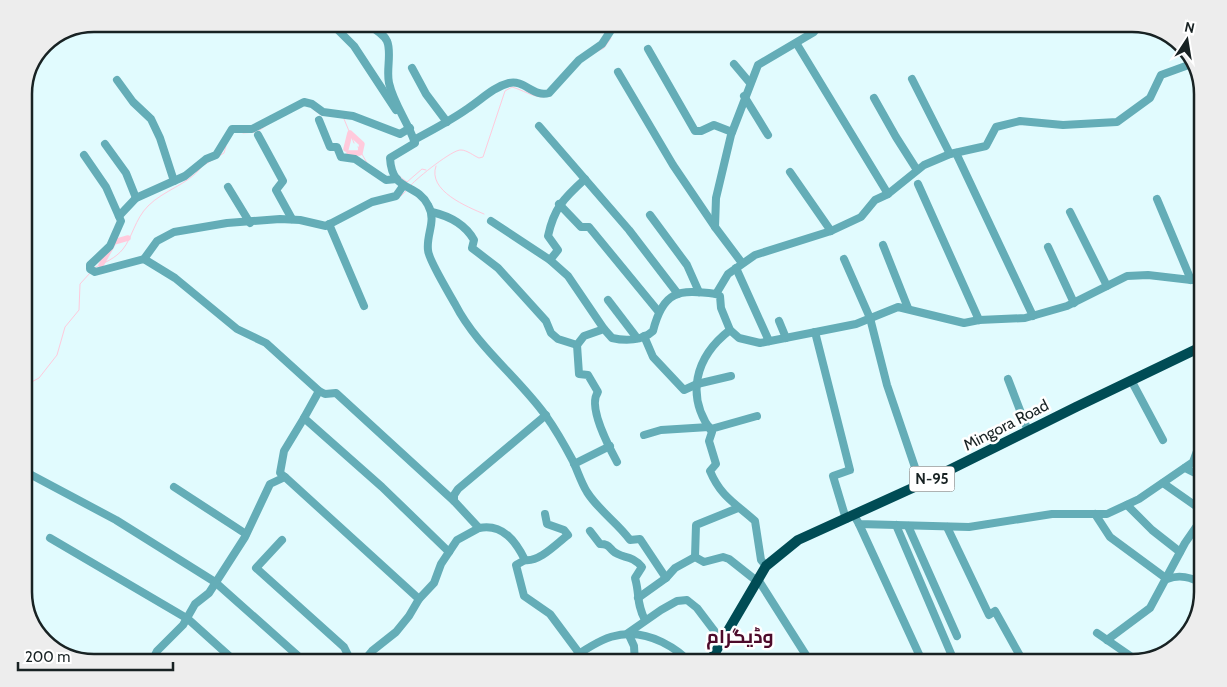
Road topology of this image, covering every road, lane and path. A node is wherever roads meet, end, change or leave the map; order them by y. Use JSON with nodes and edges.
{"nodes":[{"id":1,"x":340,"y":32,"type":"edge"},
{"id":2,"x":377,"y":32,"type":"edge"},
{"id":3,"x":609,"y":32,"type":"edge"},
{"id":4,"x":814,"y":32,"type":"edge"},
{"id":5,"x":798,"y":46,"type":"dead end"},
{"id":6,"x":648,"y":49,"type":"dead end"},
{"id":7,"x":734,"y":64,"type":"dead end"},
{"id":8,"x":1187,"y":65,"type":"edge"},
{"id":9,"x":412,"y":68,"type":"dead end"},
{"id":10,"x":618,"y":72,"type":"dead end"},
{"id":11,"x":912,"y":79,"type":"dead end"},
{"id":12,"x":117,"y":80,"type":"dead end"},
{"id":13,"x":750,"y":83,"type":"junction"},
{"id":14,"x":744,"y":96,"type":"junction"},
{"id":15,"x":874,"y":98,"type":"dead end"},
{"id":16,"x":402,"y":118,"type":"junction"},
{"id":17,"x":320,"y":120,"type":"dead end"},
{"id":18,"x":447,"y":122,"type":"junction"},
{"id":19,"x":539,"y":126,"type":"dead end"},
{"id":20,"x":410,"y":128,"type":"junction"},
{"id":21,"x":732,"y":132,"type":"junction"},
{"id":22,"x":258,"y":135,"type":"dead end"},
{"id":23,"x":768,"y":135,"type":"dead end"},
{"id":24,"x":414,"y":140,"type":"junction"},
{"id":25,"x":105,"y":144,"type":"dead end"},
{"id":26,"x":953,"y":154,"type":"junction"},
{"id":27,"x":84,"y":155,"type":"dead end"},
{"id":28,"x":918,"y":170,"type":"junction"},
{"id":29,"x":790,"y":172,"type":"dead end"},
{"id":30,"x":396,"y":179,"type":"junction"},
{"id":31,"x":585,"y":179,"type":"junction"},
{"id":32,"x":174,"y":181,"type":"junction"},
{"id":33,"x":918,"y":184,"type":"dead end"},
{"id":34,"x":403,"y":186,"type":"junction"},
{"id":35,"x":228,"y":187,"type":"dead end"},
{"id":36,"x":888,"y":194,"type":"junction"},
{"id":37,"x":136,"y":198,"type":"junction"},
{"id":38,"x":1157,"y":199,"type":"dead end"},
{"id":39,"x":559,"y":204,"type":"junction"},
{"id":40,"x":432,"y":212,"type":"junction"},
{"id":41,"x":1070,"y":212,"type":"dead end"},
{"id":42,"x":650,"y":215,"type":"dead end"},
{"id":43,"x":119,"y":216,"type":"junction"},
{"id":44,"x":292,"y":219,"type":"junction"},
{"id":45,"x":492,"y":221,"type":"dead end"},
{"id":46,"x":250,"y":223,"type":"junction"},
{"id":47,"x":329,"y":224,"type":"junction"},
{"id":48,"x":715,"y":227,"type":"junction"},
{"id":49,"x":831,"y":232,"type":"junction"},
{"id":50,"x":883,"y":245,"type":"dead end"},
{"id":51,"x":1048,"y":247,"type":"dead end"},
{"id":52,"x":144,"y":259,"type":"junction"},
{"id":53,"x":550,"y":260,"type":"junction"},
{"id":54,"x":844,"y":260,"type":"dead end"},
{"id":55,"x":739,"y":266,"type":"junction"},
{"id":56,"x":1191,"y":280,"type":"junction"},
{"id":57,"x":1194,"y":280,"type":"edge"},
{"id":58,"x":1107,"y":286,"type":"junction"},
{"id":59,"x":699,"y":292,"type":"junction"},
{"id":60,"x":678,"y":294,"type":"junction"},
{"id":61,"x":716,"y":294,"type":"junction"},
{"id":62,"x":608,"y":300,"type":"dead end"},
{"id":63,"x":1074,"y":303,"type":"junction"},
{"id":64,"x":364,"y":306,"type":"dead end"},
{"id":65,"x":908,"y":308,"type":"junction"},
{"id":66,"x":658,"y":311,"type":"junction"},
{"id":67,"x":1033,"y":316,"type":"junction"},
{"id":68,"x":870,"y":318,"type":"junction"},
{"id":69,"x":979,"y":320,"type":"junction"},
{"id":70,"x":779,"y":321,"type":"dead end"},
{"id":71,"x":604,"y":329,"type":"junction"},
{"id":72,"x":730,"y":330,"type":"junction"},
{"id":73,"x":815,"y":332,"type":"junction"},
{"id":74,"x":640,"y":337,"type":"junction"},
{"id":75,"x":786,"y":338,"type":"junction"},
{"id":76,"x":769,"y":341,"type":"junction"},
{"id":77,"x":577,"y":345,"type":"junction"},
{"id":78,"x":1194,"y":350,"type":"edge"},
{"id":79,"x":731,"y":376,"type":"dead end"},
{"id":80,"x":1008,"y":379,"type":"dead end"},
{"id":81,"x":1132,"y":380,"type":"junction"},
{"id":82,"x":697,"y":384,"type":"junction"},
{"id":83,"x":319,"y":391,"type":"junction"},
{"id":84,"x":546,"y":416,"type":"junction"},
{"id":85,"x":757,"y":416,"type":"dead end"},
{"id":86,"x":304,"y":418,"type":"junction"},
{"id":87,"x":710,"y":428,"type":"junction"},
{"id":88,"x":1028,"y":431,"type":"junction"},
{"id":89,"x":644,"y":435,"type":"dead end"},
{"id":90,"x":1163,"y":440,"type":"dead end"},
{"id":91,"x":610,"y":446,"type":"junction"},
{"id":92,"x":617,"y":462,"type":"dead end"},
{"id":93,"x":1194,"y":462,"type":"edge"},
{"id":94,"x":574,"y":464,"type":"junction"},
{"id":95,"x":1185,"y":468,"type":"junction"},
{"id":96,"x":1194,"y":472,"type":"edge"},
{"id":97,"x":33,"y":476,"type":"edge"},
{"id":98,"x":285,"y":477,"type":"junction"},
{"id":99,"x":1163,"y":483,"type":"junction"},
{"id":100,"x":921,"y":485,"type":"junction"},
{"id":101,"x":174,"y":487,"type":"dead end"},
{"id":102,"x":454,"y":501,"type":"junction"},
{"id":103,"x":1127,"y":505,"type":"junction"},
{"id":104,"x":1194,"y":505,"type":"edge"},
{"id":105,"x":738,"y":508,"type":"junction"},
{"id":106,"x":545,"y":514,"type":"dead end"},
{"id":107,"x":1095,"y":514,"type":"junction"},
{"id":108,"x":853,"y":519,"type":"junction"},
{"id":109,"x":896,"y":525,"type":"junction"},
{"id":110,"x":908,"y":526,"type":"junction"},
{"id":111,"x":946,"y":527,"type":"junction"},
{"id":112,"x":479,"y":528,"type":"junction"},
{"id":113,"x":590,"y":530,"type":"dead end"},
{"id":114,"x":1194,"y":531,"type":"edge"},
{"id":115,"x":246,"y":534,"type":"junction"},
{"id":116,"x":50,"y":538,"type":"dead end"},
{"id":117,"x":282,"y":540,"type":"dead end"},
{"id":118,"x":449,"y":552,"type":"junction"},
{"id":119,"x":1180,"y":552,"type":"junction"},
{"id":120,"x":695,"y":557,"type":"junction"},
{"id":121,"x":525,"y":560,"type":"junction"},
{"id":122,"x":654,"y":560,"type":"junction"},
{"id":123,"x":766,"y":566,"type":"junction"},
{"id":124,"x":642,"y":567,"type":"junction"},
{"id":125,"x":666,"y":578,"type":"junction"},
{"id":126,"x":1167,"y":579,"type":"junction"},
{"id":127,"x":1194,"y":579,"type":"edge"},
{"id":128,"x":758,"y":581,"type":"junction"},
{"id":129,"x":215,"y":582,"type":"junction"},
{"id":130,"x":638,"y":598,"type":"junction"},
{"id":131,"x":419,"y":599,"type":"junction"},
{"id":132,"x":188,"y":619,"type":"junction"},
{"id":133,"x":646,"y":620,"type":"junction"},
{"id":134,"x":628,"y":633,"type":"junction"},
{"id":135,"x":1097,"y":633,"type":"dead end"},
{"id":136,"x":957,"y":636,"type":"dead end"},
{"id":137,"x":1107,"y":640,"type":"junction"},
{"id":138,"x":722,"y":641,"type":"junction"},
{"id":139,"x":579,"y":653,"type":"joint"},
{"id":140,"x":155,"y":654,"type":"edge"},
{"id":141,"x":227,"y":654,"type":"edge"},
{"id":142,"x":296,"y":654,"type":"edge"},
{"id":143,"x":348,"y":654,"type":"edge"},
{"id":144,"x":370,"y":654,"type":"edge"},
{"id":145,"x":634,"y":654,"type":"edge"},
{"id":146,"x":679,"y":654,"type":"edge"},
{"id":147,"x":714,"y":654,"type":"edge"},
{"id":148,"x":805,"y":654,"type":"edge"},
{"id":149,"x":920,"y":654,"type":"edge"},
{"id":150,"x":951,"y":654,"type":"edge"},
{"id":151,"x":1019,"y":654,"type":"edge"},
{"id":152,"x":1127,"y":654,"type":"edge"}],
"edges":[{"from":1,"to":16,"type":"street"},
{"from":2,"to":16,"type":"street"},
{"from":3,"to":18,"type":"street"},
{"from":4,"to":13,"type":"street"},
{"from":5,"to":36,"type":"street"},
{"from":6,"to":21,"type":"street"},
{"from":7,"to":13,"type":"street"},
{"from":8,"to":26,"type":"street"},
{"from":9,"to":18,"type":"street"},
{"from":10,"to":48,"type":"street"},
{"from":11,"to":26,"type":"street"},
{"from":12,"to":32,"type":"street"},
{"from":13,"to":14,"type":"street"},
{"from":14,"to":21,"type":"street"},
{"from":14,"to":23,"type":"street"},
{"from":15,"to":28,"type":"street"},
{"from":16,"to":20,"type":"street"},
{"from":17,"to":30,"type":"street"},
{"from":18,"to":24,"type":"street"},
{"from":19,"to":31,"type":"street"},
{"from":20,"to":24,"type":"street"},
{"from":20,"to":32,"type":"street"},
{"from":21,"to":48,"type":"street"},
{"from":22,"to":44,"type":"street"},
{"from":24,"to":30,"type":"street"},
{"from":25,"to":37,"type":"street"},
{"from":26,"to":28,"type":"street"},
{"from":26,"to":67,"type":"street"},
{"from":27,"to":43,"type":"street"},
{"from":28,"to":36,"type":"street"},
{"from":29,"to":49,"type":"street"},
{"from":30,"to":34,"type":"street"},
{"from":31,"to":39,"type":"street"},
{"from":31,"to":60,"type":"street"},
{"from":32,"to":37,"type":"street"},
{"from":33,"to":69,"type":"street"},
{"from":34,"to":40,"type":"street"},
{"from":34,"to":47,"type":"street"},
{"from":35,"to":46,"type":"street"},
{"from":36,"to":49,"type":"street"},
{"from":37,"to":43,"type":"street"},
{"from":38,"to":56,"type":"street"},
{"from":39,"to":53,"type":"street"},
{"from":39,"to":66,"type":"street"},
{"from":40,"to":77,"type":"street"},
{"from":40,"to":84,"type":"street"},
{"from":41,"to":58,"type":"street"},
{"from":42,"to":59,"type":"street"},
{"from":43,"to":52,"type":"street"},
{"from":44,"to":46,"type":"street"},
{"from":44,"to":47,"type":"street"},
{"from":45,"to":53,"type":"street"},
{"from":46,"to":52,"type":"street"},
{"from":47,"to":64,"type":"street"},
{"from":48,"to":55,"type":"street"},
{"from":49,"to":55,"type":"street"},
{"from":50,"to":65,"type":"street"},
{"from":51,"to":63,"type":"street"},
{"from":52,"to":83,"type":"street"},
{"from":53,"to":71,"type":"street"},
{"from":54,"to":68,"type":"street"},
{"from":55,"to":61,"type":"street"},
{"from":55,"to":76,"type":"street"},
{"from":56,"to":57,"type":"street"},
{"from":56,"to":58,"type":"street"},
{"from":58,"to":63,"type":"street"},
{"from":59,"to":60,"type":"street"},
{"from":59,"to":61,"type":"street"},
{"from":60,"to":66,"type":"street"},
{"from":61,"to":72,"type":"street"},
{"from":62,"to":74,"type":"street"},
{"from":63,"to":67,"type":"street"},
{"from":65,"to":68,"type":"street"},
{"from":65,"to":69,"type":"street"},
{"from":66,"to":74,"type":"street"},
{"from":67,"to":69,"type":"street"},
{"from":68,"to":73,"type":"street"},
{"from":68,"to":100,"type":"street"},
{"from":70,"to":75,"type":"street"},
{"from":71,"to":74,"type":"street"},
{"from":71,"to":77,"type":"street"},
{"from":72,"to":76,"type":"street"},
{"from":72,"to":82,"type":"street"},
{"from":73,"to":75,"type":"street"},
{"from":73,"to":108,"type":"street"},
{"from":74,"to":82,"type":"street"},
{"from":75,"to":76,"type":"street"},
{"from":77,"to":91,"type":"street"},
{"from":78,"to":81,"type":"highway","name":"Mingora Road","number":"N-95"},
{"from":79,"to":82,"type":"street"},
{"from":80,"to":88,"type":"street"},
{"from":81,"to":88,"type":"highway","name":"Mingora Road","number":"N-95"},
{"from":81,"to":90,"type":"street"},
{"from":82,"to":87,"type":"street"},
{"from":83,"to":86,"type":"street"},
{"from":83,"to":102,"type":"street"},
{"from":84,"to":94,"type":"street"},
{"from":84,"to":102,"type":"street"},
{"from":85,"to":87,"type":"street"},
{"from":86,"to":98,"type":"street"},
{"from":86,"to":118,"type":"street"},
{"from":87,"to":89,"type":"street"},
{"from":87,"to":105,"type":"street"},
{"from":88,"to":100,"type":"highway","name":"Mingora Road","number":"N-95"},
{"from":91,"to":92,"type":"street"},
{"from":91,"to":94,"type":"street"},
{"from":93,"to":95,"type":"street"},
{"from":94,"to":122,"type":"street"},
{"from":95,"to":96,"type":"street"},
{"from":95,"to":99,"type":"street"},
{"from":97,"to":129,"type":"street"},
{"from":98,"to":115,"type":"street"},
{"from":98,"to":131,"type":"street"},
{"from":99,"to":103,"type":"street"},
{"from":99,"to":104,"type":"street"},
{"from":100,"to":108,"type":"highway","name":"Mingora Road","number":"N-95"},
{"from":101,"to":115,"type":"street"},
{"from":102,"to":112,"type":"street"},
{"from":103,"to":107,"type":"street"},
{"from":103,"to":119,"type":"street"},
{"from":105,"to":120,"type":"street"},
{"from":105,"to":123,"type":"street"},
{"from":106,"to":121,"type":"street"},
{"from":107,"to":111,"type":"street"},
{"from":107,"to":126,"type":"street"},
{"from":108,"to":109,"type":"street"},
{"from":108,"to":123,"type":"highway","name":"Mingora Road","number":"N-95"},
{"from":108,"to":149,"type":"street"},
{"from":109,"to":110,"type":"street"},
{"from":109,"to":150,"type":"street"},
{"from":110,"to":111,"type":"street"},
{"from":110,"to":136,"type":"street"},
{"from":111,"to":151,"type":"street"},
{"from":112,"to":118,"type":"street"},
{"from":112,"to":121,"type":"street"},
{"from":113,"to":124,"type":"street"},
{"from":114,"to":119,"type":"street"},
{"from":115,"to":129,"type":"street"},
{"from":116,"to":132,"type":"street"},
{"from":117,"to":143,"type":"street"},
{"from":118,"to":131,"type":"street"},
{"from":119,"to":126,"type":"street"},
{"from":120,"to":125,"type":"street"},
{"from":120,"to":128,"type":"street"},
{"from":121,"to":139,"type":"street"},
{"from":122,"to":124,"type":"street"},
{"from":122,"to":125,"type":"street"},
{"from":123,"to":128,"type":"highway","name":"Mingora Road","number":"N-95"},
{"from":124,"to":130,"type":"street"},
{"from":125,"to":130,"type":"street"},
{"from":126,"to":127,"type":"street"},
{"from":126,"to":137,"type":"street"},
{"from":128,"to":138,"type":"highway","name":"Mingora Road","number":"N-95"},
{"from":128,"to":148,"type":"street"},
{"from":129,"to":132,"type":"street"},
{"from":129,"to":142,"type":"street"},
{"from":130,"to":133,"type":"street"},
{"from":131,"to":144,"type":"street"},
{"from":132,"to":140,"type":"street"},
{"from":132,"to":141,"type":"street"},
{"from":133,"to":134,"type":"street"},
{"from":133,"to":138,"type":"street"},
{"from":134,"to":139,"type":"street"},
{"from":134,"to":145,"type":"street"},
{"from":134,"to":146,"type":"street"},
{"from":135,"to":137,"type":"street"},
{"from":137,"to":152,"type":"street"},
{"from":138,"to":147,"type":"highway","name":"Mingora Road","number":"N-95"}]}
